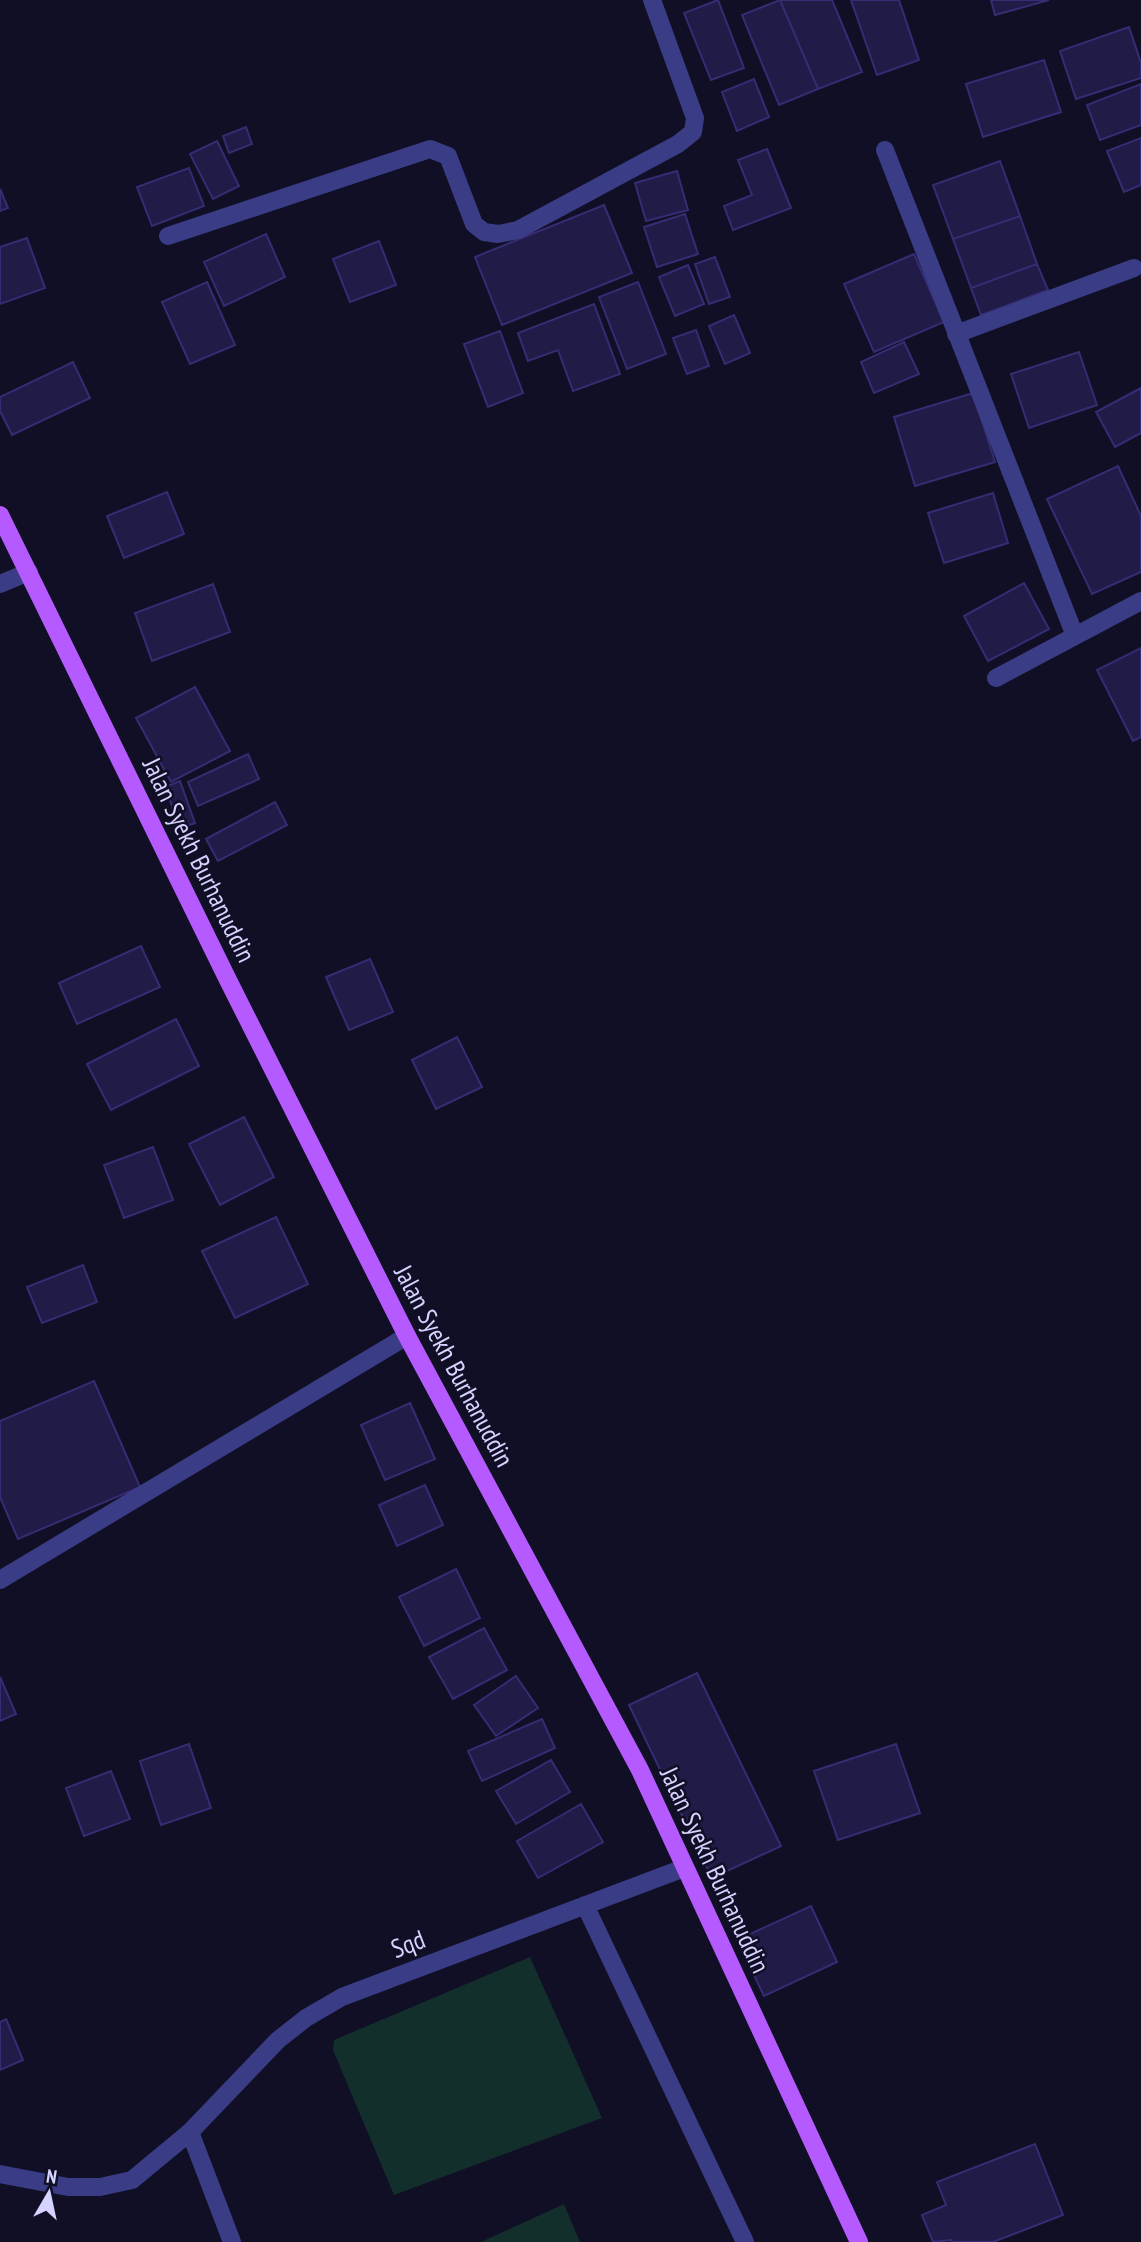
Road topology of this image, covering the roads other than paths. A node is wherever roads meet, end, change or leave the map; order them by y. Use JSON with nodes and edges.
{"nodes":[{"id":1,"x":652,"y":0,"type":"edge"},
{"id":2,"x":885,"y":150,"type":"dead end"},
{"id":3,"x":168,"y":236,"type":"dead end"},
{"id":4,"x":1134,"y":268,"type":"dead end"},
{"id":5,"x":956,"y":334,"type":"junction"},
{"id":6,"x":0,"y":515,"type":"edge"},
{"id":7,"x":29,"y":572,"type":"junction"},
{"id":8,"x":0,"y":584,"type":"edge"},
{"id":9,"x":1141,"y":601,"type":"edge"},
{"id":10,"x":1074,"y":636,"type":"junction"},
{"id":11,"x":996,"y":678,"type":"dead end"},
{"id":12,"x":407,"y":1336,"type":"junction"},
{"id":13,"x":0,"y":1580,"type":"edge"},
{"id":14,"x":684,"y":1868,"type":"junction"},
{"id":15,"x":586,"y":1905,"type":"junction"},
{"id":16,"x":190,"y":2132,"type":"junction"},
{"id":17,"x":0,"y":2174,"type":"edge"},
{"id":18,"x":232,"y":2242,"type":"edge"},
{"id":19,"x":745,"y":2242,"type":"edge"},
{"id":20,"x":859,"y":2242,"type":"edge"}],
"edges":[{"from":1,"to":3,"type":"street"},
{"from":2,"to":5,"type":"street"},
{"from":4,"to":5,"type":"street"},
{"from":5,"to":10,"type":"street"},
{"from":6,"to":7,"type":"main road","name":"Jalan Syekh Burhanuddin"},
{"from":7,"to":8,"type":"street"},
{"from":7,"to":12,"type":"main road","name":"Jalan Syekh Burhanuddin"},
{"from":9,"to":10,"type":"street"},
{"from":10,"to":11,"type":"street"},
{"from":12,"to":13,"type":"street"},
{"from":12,"to":14,"type":"main road","name":"Jalan Syekh Burhanuddin"},
{"from":14,"to":15,"type":"street","name":"Sqd"},
{"from":14,"to":20,"type":"main road","name":"Jalan Syekh Burhanuddin"},
{"from":15,"to":16,"type":"street","name":"Sqd"},
{"from":15,"to":19,"type":"street"},
{"from":16,"to":17,"type":"street","name":"Sqd"},
{"from":16,"to":18,"type":"street"}]}
